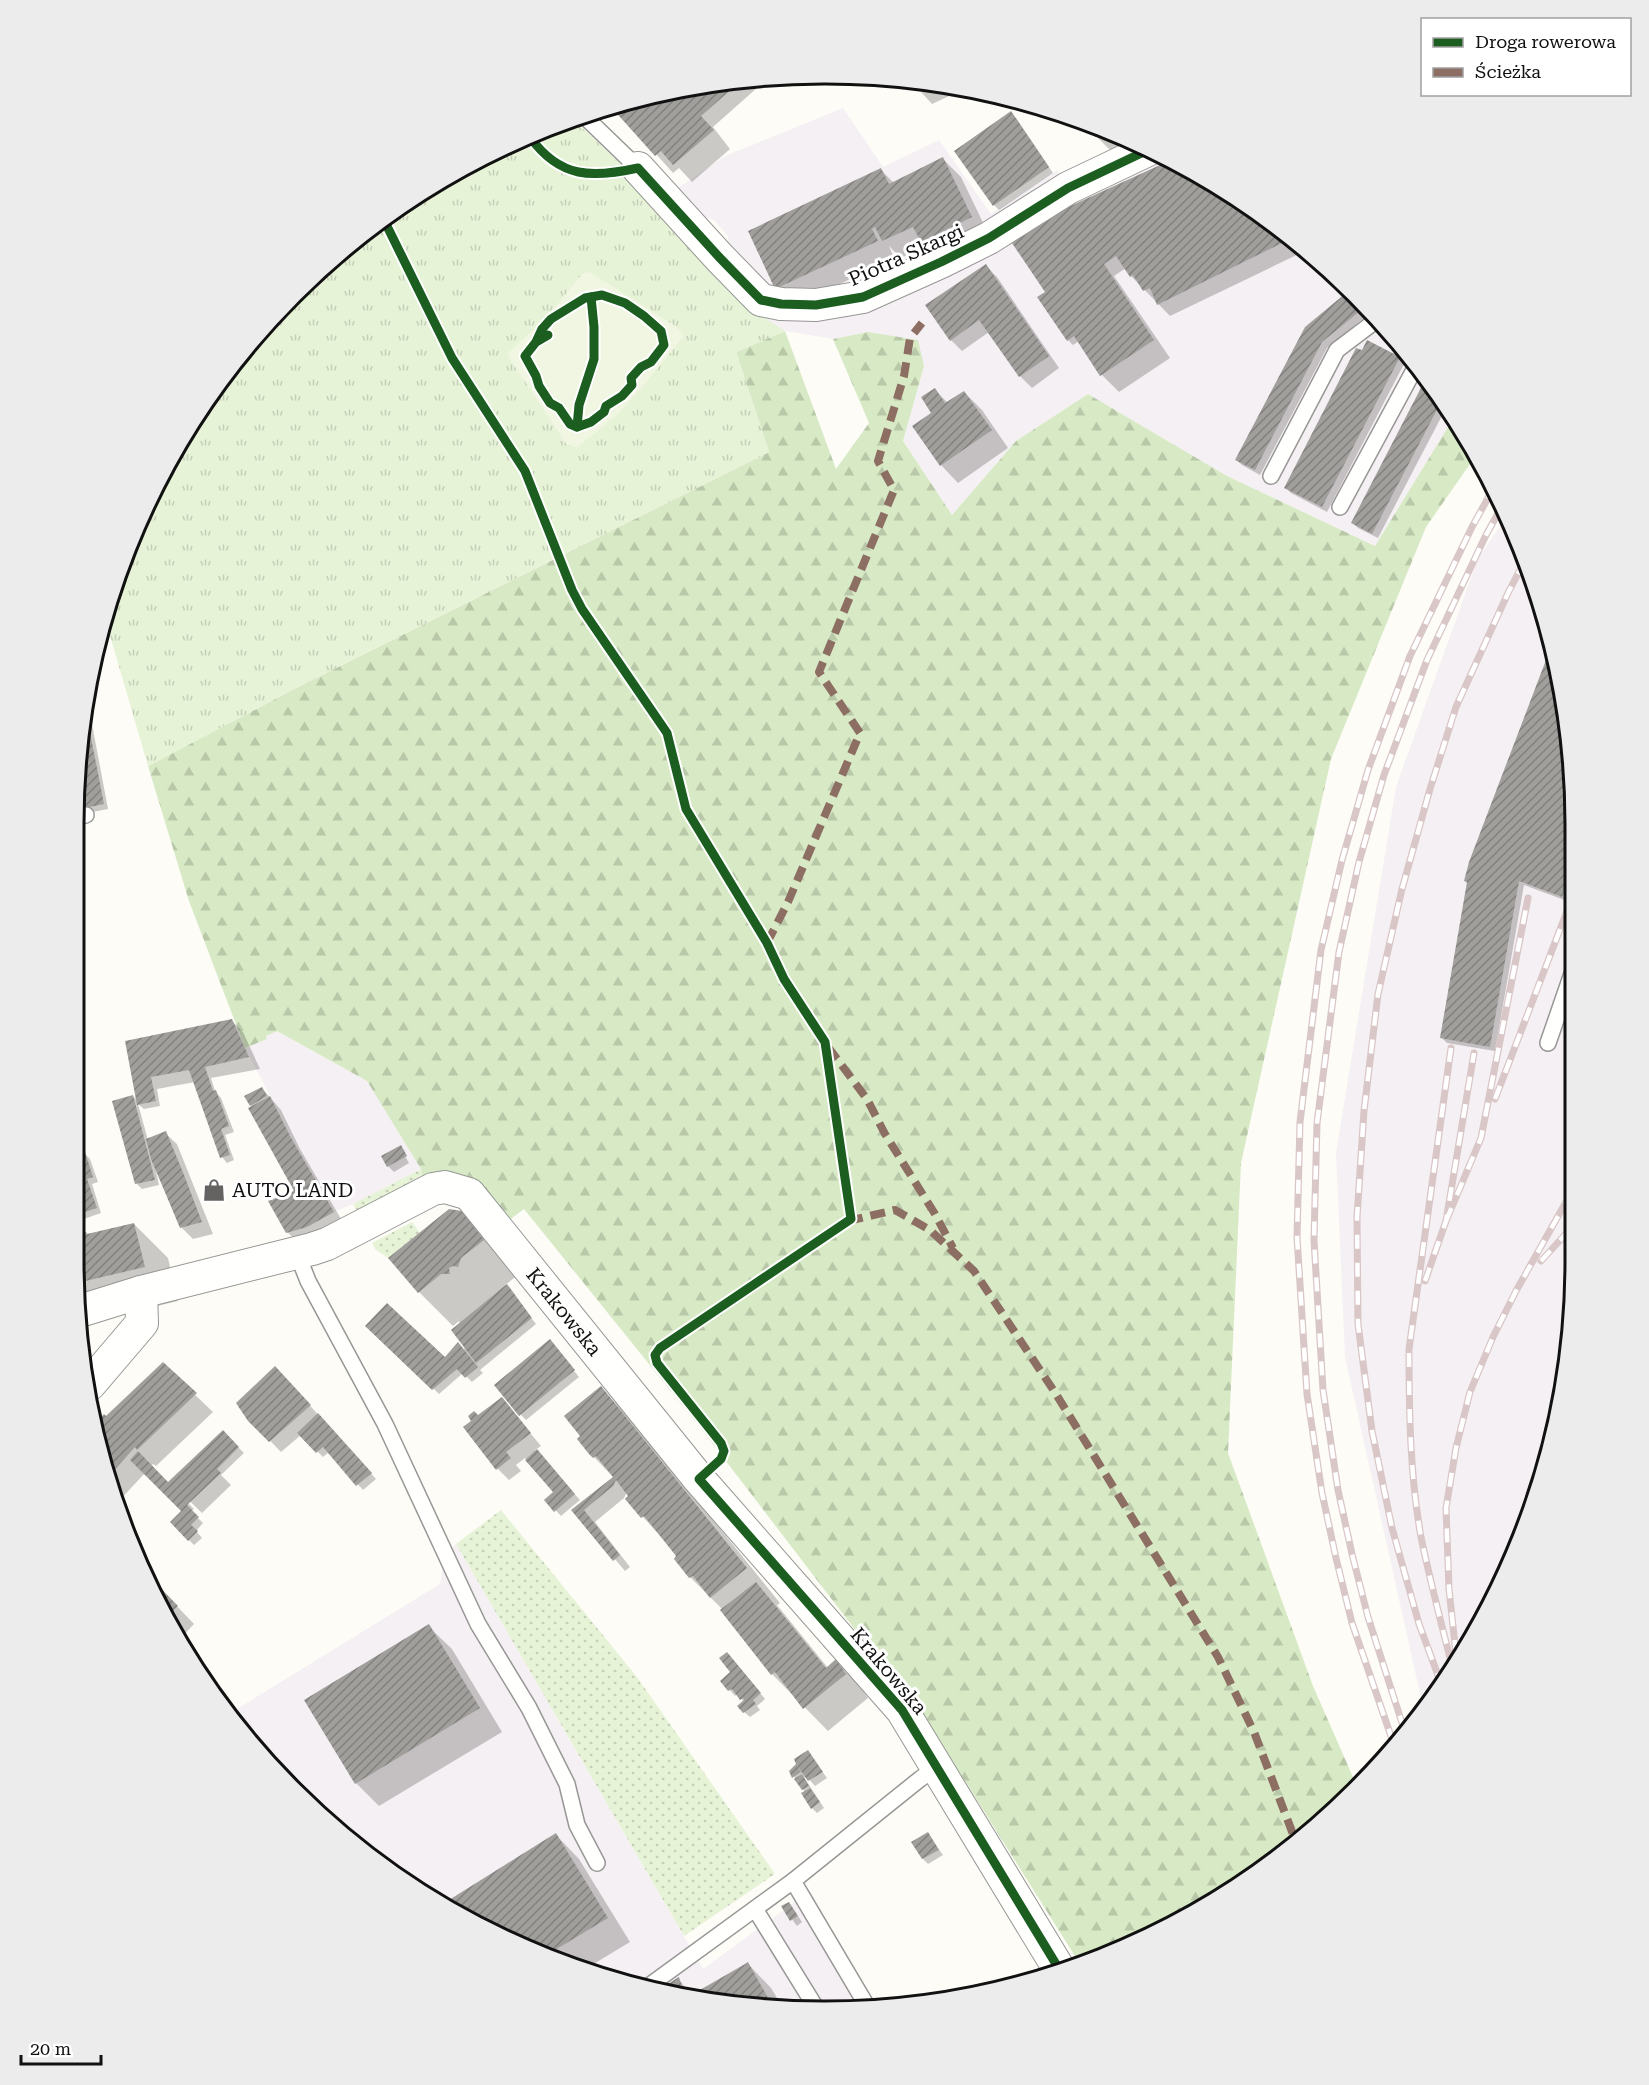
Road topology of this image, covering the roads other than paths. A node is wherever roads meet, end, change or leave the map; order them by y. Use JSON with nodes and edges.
{"nodes":[{"id":1,"x":590,"y":122,"type":"edge"},
{"id":2,"x":1138,"y":154,"type":"edge"},
{"id":3,"x":638,"y":168,"type":"joint"},
{"id":4,"x":1370,"y":325,"type":"edge"},
{"id":5,"x":1412,"y":374,"type":"edge"},
{"id":6,"x":1270,"y":476,"type":"dead end"},
{"id":7,"x":1340,"y":507,"type":"dead end"},
{"id":8,"x":1565,"y":990,"type":"edge"},
{"id":9,"x":1548,"y":1043,"type":"dead end"},
{"id":10,"x":297,"y":1253,"type":"junction"},
{"id":11,"x":141,"y":1292,"type":"junction"},
{"id":12,"x":86,"y":1309,"type":"edge"},
{"id":13,"x":94,"y":1380,"type":"edge"},
{"id":14,"x":937,"y":1767,"type":"junction"},
{"id":15,"x":597,"y":1863,"type":"dead end"},
{"id":16,"x":793,"y":1881,"type":"junction"},
{"id":17,"x":754,"y":1909,"type":"junction"},
{"id":18,"x":1056,"y":1964,"type":"edge"},
{"id":19,"x":655,"y":1981,"type":"edge"},
{"id":20,"x":863,"y":1999,"type":"edge"},
{"id":21,"x":811,"y":2000,"type":"edge"}],
"edges":[{"from":1,"to":3,"type":"lane"},
{"from":2,"to":3,"type":"street","name":"Piotra Skargi"},
{"from":4,"to":6,"type":"lane"},
{"from":5,"to":7,"type":"lane"},
{"from":8,"to":9,"type":"lane"},
{"from":10,"to":11,"type":"street","name":"Krakowska"},
{"from":10,"to":14,"type":"street","name":"Krakowska"},
{"from":10,"to":15,"type":"lane"},
{"from":11,"to":12,"type":"street","name":"Krakowska"},
{"from":11,"to":13,"type":"street"},
{"from":14,"to":16,"type":"lane"},
{"from":14,"to":18,"type":"street","name":"Krakowska"},
{"from":16,"to":17,"type":"lane"},
{"from":16,"to":20,"type":"lane"},
{"from":17,"to":19,"type":"lane"},
{"from":17,"to":21,"type":"lane"}]}
